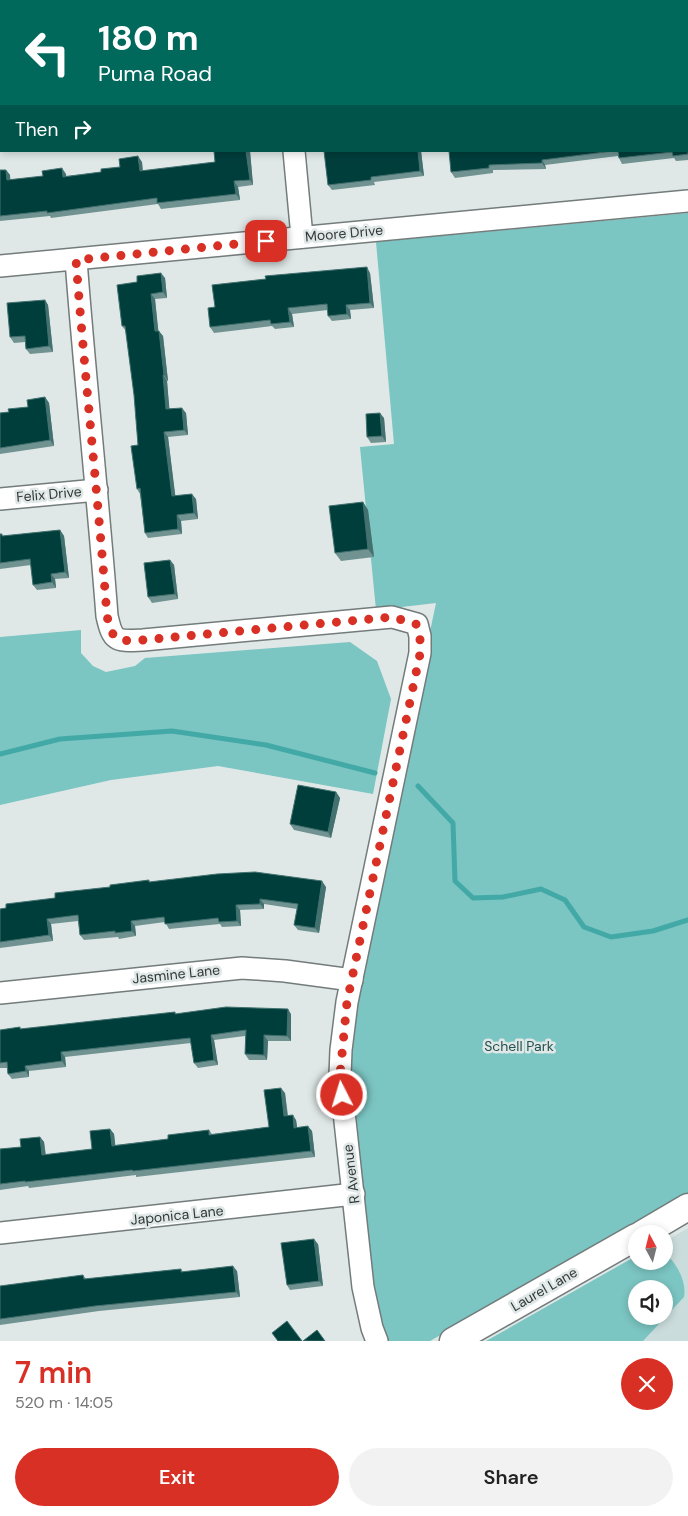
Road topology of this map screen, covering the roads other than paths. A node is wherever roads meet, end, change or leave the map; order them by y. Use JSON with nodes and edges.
{"nodes":[{"id":1,"x":294,"y":152,"type":"edge"},
{"id":2,"x":688,"y":201,"type":"edge"},
{"id":3,"x":302,"y":237,"type":"junction"},
{"id":4,"x":76,"y":260,"type":"junction"},
{"id":5,"x":0,"y":266,"type":"edge"},
{"id":6,"x":97,"y":490,"type":"junction"},
{"id":7,"x":0,"y":499,"type":"edge"},
{"id":8,"x":352,"y":980,"type":"junction"},
{"id":9,"x":0,"y":993,"type":"edge"},
{"id":10,"x":354,"y":1194,"type":"junction"},
{"id":11,"x":688,"y":1207,"type":"edge"},
{"id":12,"x":657,"y":1225,"type":"edge"},
{"id":13,"x":0,"y":1233,"type":"edge"},
{"id":14,"x":628,"y":1242,"type":"edge"},
{"id":15,"x":377,"y":1341,"type":"edge"},
{"id":16,"x":453,"y":1341,"type":"edge"}],
"edges":[{"from":1,"to":3,"type":"street"},
{"from":2,"to":3,"type":"street","name":"Moore Drive"},
{"from":3,"to":4,"type":"street","name":"Moore Drive"},
{"from":4,"to":5,"type":"street","name":"Moore Drive"},
{"from":4,"to":6,"type":"street"},
{"from":6,"to":7,"type":"street","name":"Felix Drive"},
{"from":6,"to":8,"type":"street","name":"R Avenue"},
{"from":8,"to":9,"type":"street","name":"Jasmine Lane"},
{"from":8,"to":10,"type":"street","name":"R Avenue"},
{"from":10,"to":13,"type":"street","name":"Japonica Lane"},
{"from":10,"to":15,"type":"street","name":"R Avenue"},
{"from":11,"to":12,"type":"street"},
{"from":14,"to":16,"type":"street","name":"Laurel Lane"}]}
